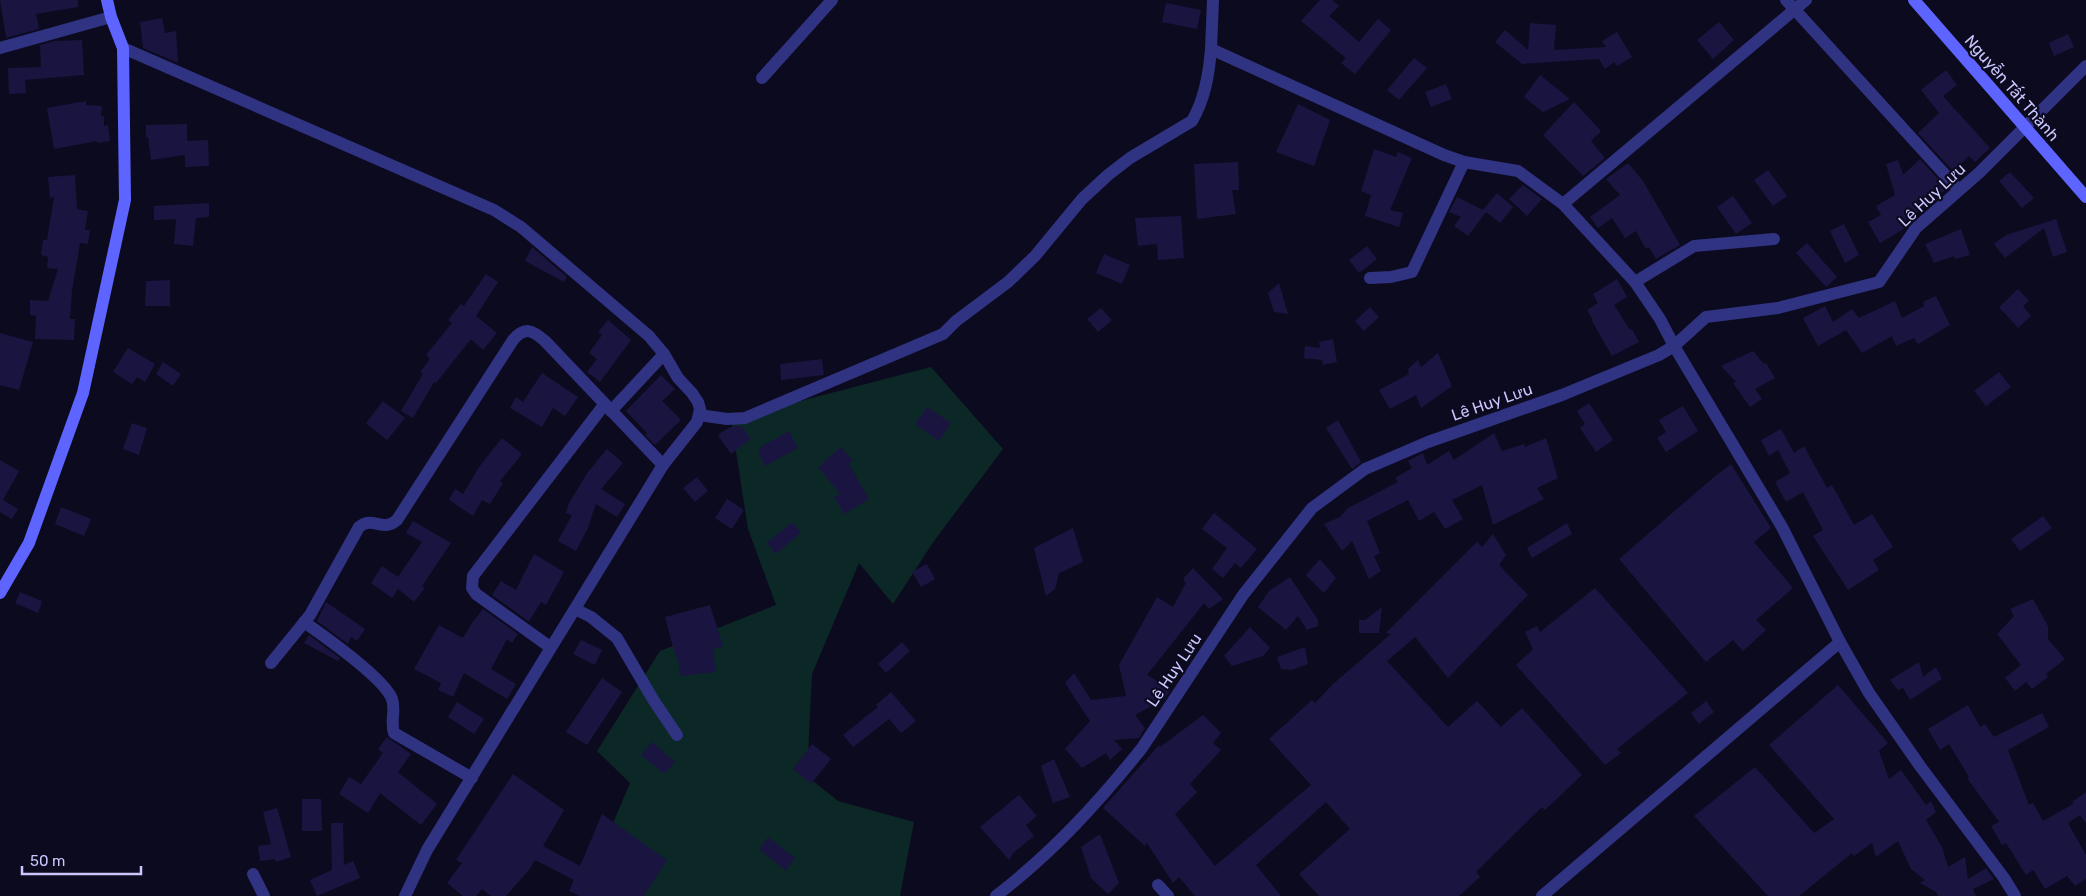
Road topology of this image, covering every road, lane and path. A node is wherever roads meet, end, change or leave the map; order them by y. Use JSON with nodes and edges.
{"nodes":[{"id":1,"x":107,"y":0,"type":"edge"},
{"id":2,"x":832,"y":0,"type":"edge"},
{"id":3,"x":1213,"y":0,"type":"edge"},
{"id":4,"x":1786,"y":0,"type":"edge"},
{"id":5,"x":1806,"y":0,"type":"edge"},
{"id":6,"x":1914,"y":0,"type":"edge"},
{"id":7,"x":1795,"y":10,"type":"junction"},
{"id":8,"x":111,"y":17,"type":"junction"},
{"id":9,"x":0,"y":48,"type":"edge"},
{"id":10,"x":123,"y":48,"type":"junction"},
{"id":11,"x":1212,"y":49,"type":"junction"},
{"id":12,"x":2086,"y":66,"type":"edge"},
{"id":13,"x":762,"y":78,"type":"dead end"},
{"id":14,"x":2024,"y":127,"type":"junction"},
{"id":15,"x":1464,"y":162,"type":"junction"},
{"id":16,"x":1959,"y":190,"type":"junction"},
{"id":17,"x":2086,"y":197,"type":"edge"},
{"id":18,"x":1563,"y":204,"type":"junction"},
{"id":19,"x":1774,"y":240,"type":"dead end"},
{"id":20,"x":1370,"y":278,"type":"dead end"},
{"id":21,"x":1635,"y":282,"type":"junction"},
{"id":22,"x":1674,"y":346,"type":"junction"},
{"id":23,"x":664,"y":354,"type":"junction"},
{"id":24,"x":607,"y":408,"type":"junction"},
{"id":25,"x":699,"y":415,"type":"junction"},
{"id":26,"x":663,"y":465,"type":"junction"},
{"id":27,"x":0,"y":593,"type":"edge"},
{"id":28,"x":575,"y":609,"type":"junction"},
{"id":29,"x":304,"y":622,"type":"junction"},
{"id":30,"x":1840,"y":642,"type":"junction"},
{"id":31,"x":550,"y":647,"type":"junction"},
{"id":32,"x":271,"y":663,"type":"dead end"},
{"id":33,"x":677,"y":735,"type":"dead end"},
{"id":34,"x":472,"y":778,"type":"junction"},
{"id":35,"x":254,"y":874,"type":"dead end"},
{"id":36,"x":1158,"y":885,"type":"dead end"},
{"id":37,"x":264,"y":896,"type":"edge"},
{"id":38,"x":404,"y":896,"type":"edge"},
{"id":39,"x":996,"y":896,"type":"edge"},
{"id":40,"x":1168,"y":896,"type":"edge"},
{"id":41,"x":1542,"y":896,"type":"edge"},
{"id":42,"x":2014,"y":896,"type":"edge"}],
"edges":[{"from":1,"to":8,"type":"main road"},
{"from":2,"to":13,"type":"street"},
{"from":3,"to":11,"type":"street"},
{"from":4,"to":7,"type":"street"},
{"from":5,"to":7,"type":"street"},
{"from":6,"to":14,"type":"main road","name":"Nguyễn Tất Thành"},
{"from":7,"to":16,"type":"street"},
{"from":7,"to":18,"type":"street"},
{"from":8,"to":9,"type":"street"},
{"from":8,"to":10,"type":"main road"},
{"from":10,"to":23,"type":"street"},
{"from":10,"to":27,"type":"main road"},
{"from":11,"to":15,"type":"street"},
{"from":11,"to":25,"type":"street"},
{"from":12,"to":14,"type":"street","name":"Lê Huy Lưu"},
{"from":14,"to":16,"type":"street","name":"Lê Huy Lưu"},
{"from":14,"to":17,"type":"main road","name":"Nguyễn Tất Thành"},
{"from":15,"to":18,"type":"street"},
{"from":15,"to":20,"type":"street"},
{"from":16,"to":22,"type":"street","name":"Lê Huy Lưu"},
{"from":18,"to":21,"type":"street"},
{"from":19,"to":21,"type":"street"},
{"from":21,"to":22,"type":"street"},
{"from":22,"to":30,"type":"street"},
{"from":22,"to":39,"type":"street","name":"Lê Huy Lưu"},
{"from":23,"to":24,"type":"street"},
{"from":23,"to":25,"type":"street"},
{"from":24,"to":26,"type":"street"},
{"from":24,"to":29,"type":"street"},
{"from":24,"to":31,"type":"street"},
{"from":25,"to":26,"type":"street"},
{"from":26,"to":28,"type":"street"},
{"from":28,"to":31,"type":"street"},
{"from":28,"to":33,"type":"street"},
{"from":29,"to":32,"type":"street"},
{"from":29,"to":34,"type":"street"},
{"from":30,"to":41,"type":"street"},
{"from":30,"to":42,"type":"street"},
{"from":31,"to":34,"type":"street"},
{"from":34,"to":38,"type":"street"},
{"from":35,"to":37,"type":"street"},
{"from":36,"to":40,"type":"street"}]}
